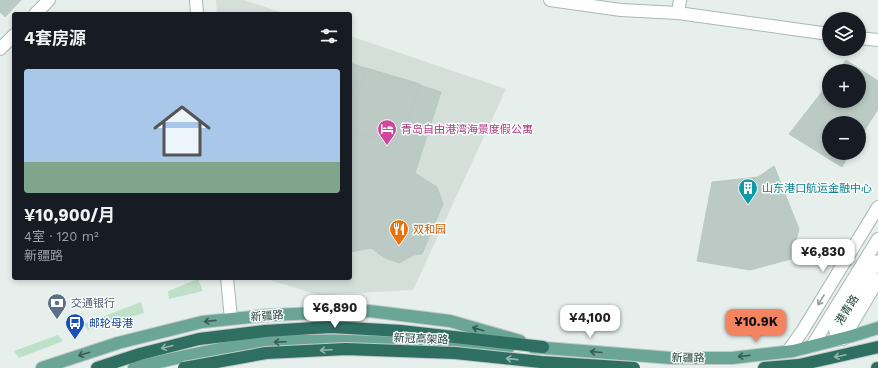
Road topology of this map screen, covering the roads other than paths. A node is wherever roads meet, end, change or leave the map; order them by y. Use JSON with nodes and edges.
{"nodes":[{"id":1,"x":49,"y":0,"type":"edge"},
{"id":2,"x":196,"y":0,"type":"edge"},
{"id":3,"x":550,"y":0,"type":"edge"},
{"id":4,"x":680,"y":0,"type":"edge"},
{"id":5,"x":37,"y":12,"type":"edge"},
{"id":6,"x":197,"y":12,"type":"edge"},
{"id":7,"x":678,"y":13,"type":"junction"},
{"id":8,"x":822,"y":33,"type":"edge"},
{"id":9,"x":12,"y":37,"type":"edge"},
{"id":10,"x":866,"y":39,"type":"edge"},
{"id":11,"x":878,"y":40,"type":"edge"},
{"id":12,"x":0,"y":49,"type":"edge"},
{"id":13,"x":878,"y":207,"type":"edge"},
{"id":14,"x":878,"y":239,"type":"edge"},
{"id":15,"x":878,"y":261,"type":"edge"},
{"id":16,"x":227,"y":280,"type":"edge"},
{"id":17,"x":878,"y":280,"type":"edge"},
{"id":18,"x":231,"y":319,"type":"junction"},
{"id":19,"x":878,"y":328,"type":"edge"},
{"id":20,"x":840,"y":339,"type":"junction"},
{"id":21,"x":812,"y":346,"type":"junction"},
{"id":22,"x":543,"y":347,"type":"junction"},
{"id":23,"x":878,"y":347,"type":"edge"},
{"id":24,"x":788,"y":352,"type":"junction"},
{"id":25,"x":634,"y":355,"type":"junction"},
{"id":26,"x":42,"y":368,"type":"edge"},
{"id":27,"x":97,"y":368,"type":"edge"},
{"id":28,"x":134,"y":368,"type":"edge"},
{"id":29,"x":184,"y":368,"type":"edge"},
{"id":30,"x":634,"y":368,"type":"edge"},
{"id":31,"x":764,"y":368,"type":"edge"}],
"edges":[{"from":1,"to":5,"type":"street"},
{"from":2,"to":6,"type":"street"},
{"from":3,"to":7,"type":"street"},
{"from":4,"to":7,"type":"street"},
{"from":7,"to":8,"type":"street"},
{"from":9,"to":12,"type":"street"},
{"from":10,"to":11,"type":"street"},
{"from":13,"to":24,"type":"street","one_way":true},
{"from":14,"to":21,"type":"street"},
{"from":15,"to":20,"type":"street","name":"港青路"},
{"from":16,"to":18,"type":"street"},
{"from":17,"to":20,"type":"street"},
{"from":22,"to":18,"type":"main road","name":"新疆路","one_way":true},
{"from":18,"to":26,"type":"main road","name":"新疆路","one_way":true},
{"from":19,"to":20,"type":"main road","name":"新疆路"},
{"from":20,"to":21,"type":"main road","name":"新疆路"},
{"from":21,"to":24,"type":"main road","name":"新疆路"},
{"from":25,"to":22,"type":"main road","name":"新疆路","one_way":true},
{"from":22,"to":27,"type":"highway","one_way":true},
{"from":22,"to":28,"type":"main road","name":"新疆路","one_way":true},
{"from":23,"to":31,"type":"highway","one_way":true},
{"from":24,"to":25,"type":"main road","name":"新疆路","one_way":true},
{"from":25,"to":30,"type":"street"},
{"from":30,"to":29,"type":"highway","name":"新冠高架路","one_way":true,"bridge":true}]}
